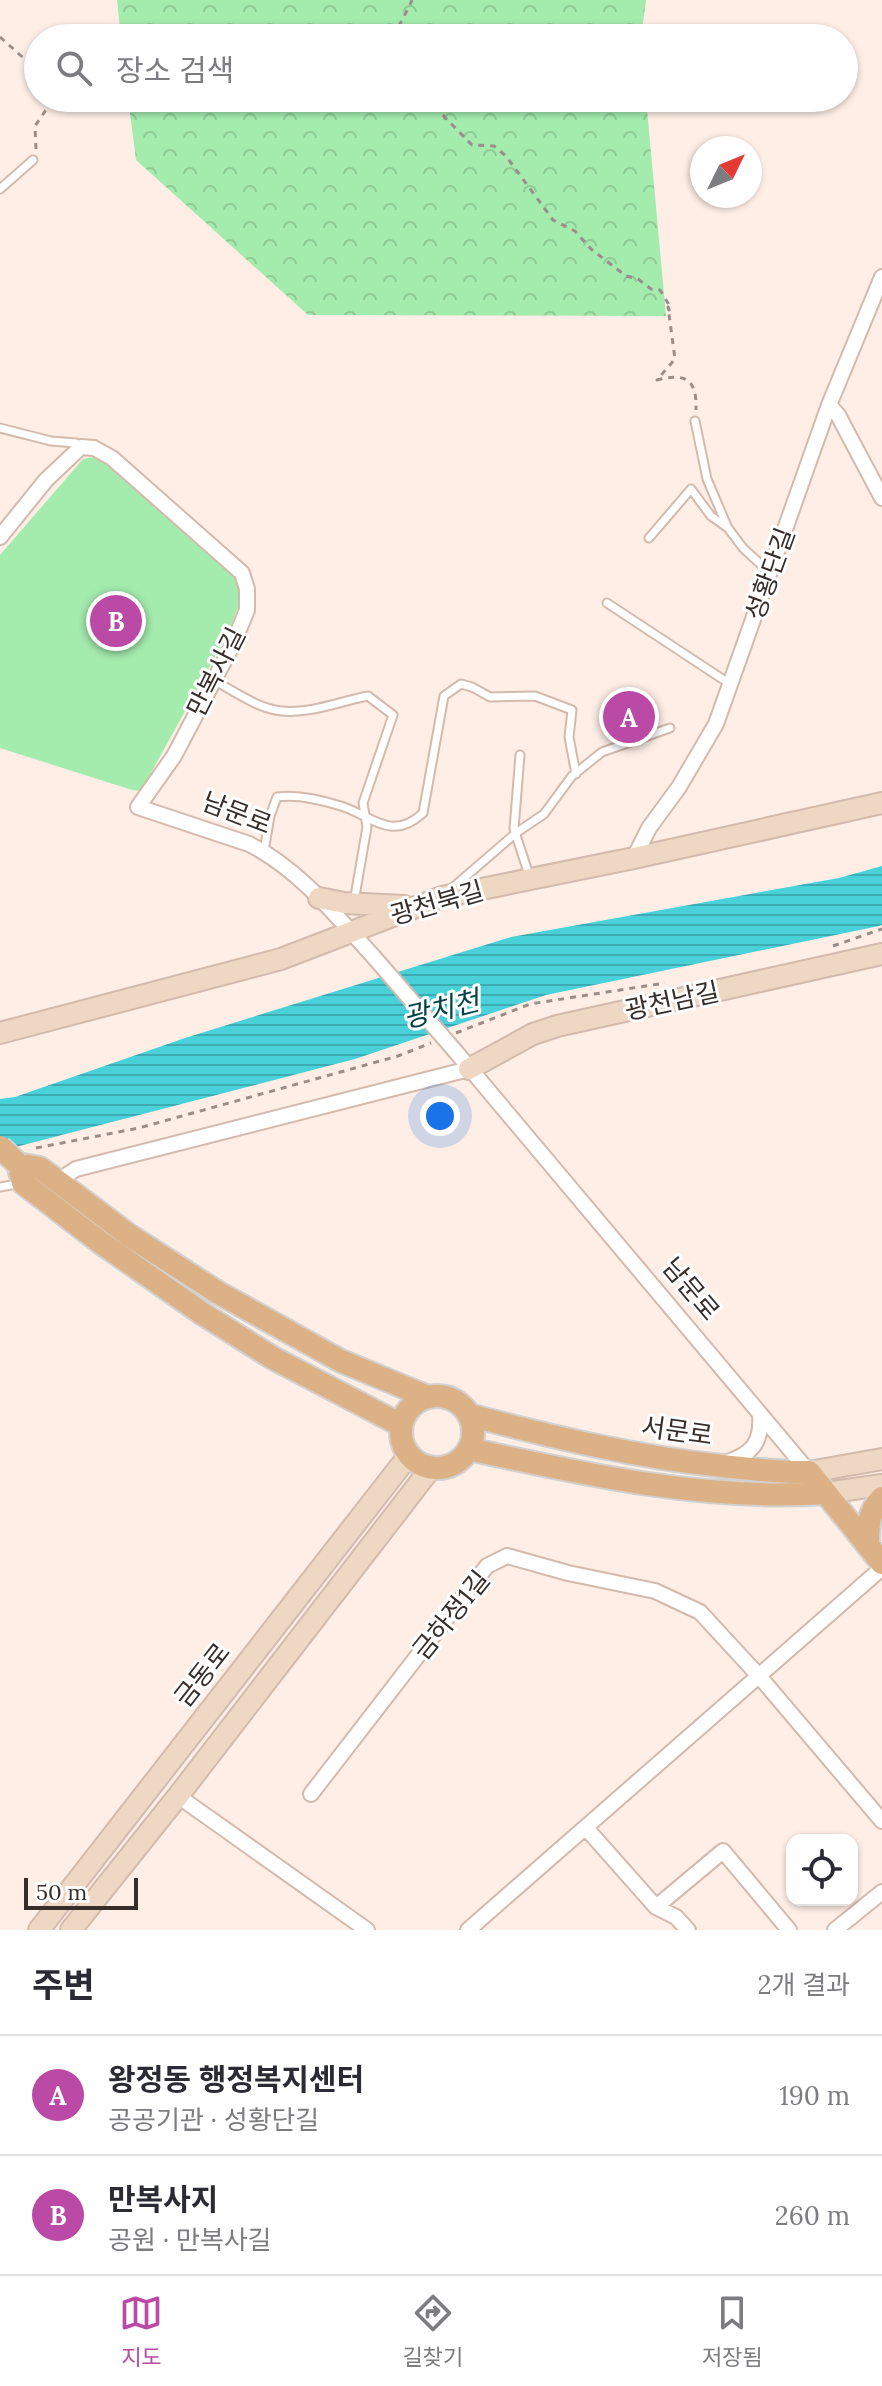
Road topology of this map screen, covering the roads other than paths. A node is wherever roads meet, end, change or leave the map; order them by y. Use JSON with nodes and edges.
{"nodes":[{"id":1,"x":33,"y":160,"type":"road end"},
{"id":2,"x":0,"y":189,"type":"edge"},
{"id":3,"x":882,"y":277,"type":"edge"},
{"id":4,"x":829,"y":405,"type":"junction"},
{"id":5,"x":695,"y":421,"type":"road end"},
{"id":6,"x":0,"y":428,"type":"edge"},
{"id":7,"x":88,"y":447,"type":"junction"},
{"id":8,"x":882,"y":498,"type":"edge"},
{"id":9,"x":728,"y":528,"type":"junction"},
{"id":10,"x":0,"y":537,"type":"edge"},
{"id":11,"x":649,"y":538,"type":"dead end"},
{"id":12,"x":771,"y":574,"type":"junction"},
{"id":13,"x":607,"y":603,"type":"dead end"},
{"id":14,"x":213,"y":679,"type":"junction"},
{"id":15,"x":730,"y":684,"type":"junction"},
{"id":16,"x":670,"y":728,"type":"dead end"},
{"id":17,"x":520,"y":755,"type":"dead end"},
{"id":18,"x":576,"y":774,"type":"junction"},
{"id":19,"x":882,"y":803,"type":"edge"},
{"id":20,"x":138,"y":807,"type":"joint"},
{"id":21,"x":364,"y":817,"type":"junction"},
{"id":22,"x":516,"y":833,"type":"junction"},
{"id":23,"x":264,"y":851,"type":"junction"},
{"id":24,"x":634,"y":858,"type":"junction"},
{"id":25,"x":531,"y":880,"type":"junction"},
{"id":26,"x":442,"y":897,"type":"junction"},
{"id":27,"x":319,"y":898,"type":"junction"},
{"id":28,"x":354,"y":904,"type":"junction"},
{"id":29,"x":412,"y":906,"type":"junction"},
{"id":30,"x":351,"y":932,"type":"junction"},
{"id":31,"x":882,"y":954,"type":"edge"},
{"id":32,"x":0,"y":1033,"type":"edge"},
{"id":33,"x":469,"y":1069,"type":"junction"},
{"id":34,"x":0,"y":1147,"type":"edge"},
{"id":35,"x":20,"y":1174,"type":"junction"},
{"id":36,"x":56,"y":1182,"type":"junction"},
{"id":37,"x":0,"y":1187,"type":"edge"},
{"id":38,"x":217,"y":1292,"type":"junction"},
{"id":39,"x":203,"y":1314,"type":"junction"},
{"id":40,"x":428,"y":1397,"type":"junction"},
{"id":41,"x":760,"y":1414,"type":"junction"},
{"id":42,"x":469,"y":1415,"type":"junction"},
{"id":43,"x":401,"y":1425,"type":"junction"},
{"id":44,"x":469,"y":1449,"type":"junction"},
{"id":45,"x":409,"y":1455,"type":"junction"},
{"id":46,"x":882,"y":1459,"type":"edge"},
{"id":47,"x":718,"y":1465,"type":"junction"},
{"id":48,"x":431,"y":1468,"type":"junction"},
{"id":49,"x":809,"y":1472,"type":"junction"},
{"id":50,"x":882,"y":1485,"type":"edge"},
{"id":51,"x":826,"y":1493,"type":"junction"},
{"id":52,"x":882,"y":1498,"type":"edge"},
{"id":53,"x":868,"y":1544,"type":"junction"},
{"id":54,"x":882,"y":1565,"type":"edge"},
{"id":55,"x":759,"y":1676,"type":"junction"},
{"id":56,"x":311,"y":1794,"type":"dead end"},
{"id":57,"x":178,"y":1796,"type":"junction"},
{"id":58,"x":882,"y":1821,"type":"edge"},
{"id":59,"x":586,"y":1828,"type":"junction"},
{"id":60,"x":882,"y":1892,"type":"edge"},
{"id":61,"x":656,"y":1907,"type":"junction"},
{"id":62,"x":39,"y":1930,"type":"edge"},
{"id":63,"x":71,"y":1930,"type":"edge"},
{"id":64,"x":367,"y":1930,"type":"edge"},
{"id":65,"x":468,"y":1930,"type":"edge"},
{"id":66,"x":688,"y":1930,"type":"edge"},
{"id":67,"x":789,"y":1930,"type":"edge"},
{"id":68,"x":835,"y":1930,"type":"edge"}],
"edges":[{"from":1,"to":2,"type":"lane"},
{"from":3,"to":4,"type":"street","name":"성황단길"},
{"from":4,"to":8,"type":"street"},
{"from":4,"to":12,"type":"street","name":"성황단길"},
{"from":5,"to":9,"type":"lane"},
{"from":6,"to":7,"type":"lane"},
{"from":7,"to":10,"type":"street"},
{"from":7,"to":14,"type":"street","name":"만복사길"},
{"from":9,"to":11,"type":"lane"},
{"from":9,"to":12,"type":"lane"},
{"from":12,"to":15,"type":"street","name":"성황단길"},
{"from":13,"to":15,"type":"lane"},
{"from":14,"to":20,"type":"street","name":"만복사길"},
{"from":14,"to":21,"type":"lane"},
{"from":15,"to":24,"type":"street","name":"성황단길"},
{"from":16,"to":18,"type":"lane"},
{"from":17,"to":22,"type":"lane"},
{"from":18,"to":21,"type":"lane"},
{"from":18,"to":22,"type":"lane"},
{"from":19,"to":24,"type":"street","name":"광천북길"},
{"from":20,"to":23,"type":"street","name":"남문로"},
{"from":21,"to":23,"type":"lane"},
{"from":21,"to":28,"type":"lane"},
{"from":22,"to":25,"type":"lane"},
{"from":22,"to":26,"type":"lane"},
{"from":23,"to":27,"type":"street","name":"남문로"},
{"from":24,"to":25,"type":"street","name":"광천북길"},
{"from":25,"to":26,"type":"street","name":"광천북길"},
{"from":26,"to":29,"type":"street","name":"광천북길"},
{"from":27,"to":28,"type":"street"},
{"from":27,"to":30,"type":"street","name":"남문로"},
{"from":28,"to":29,"type":"street"},
{"from":29,"to":30,"type":"street","name":"광천북길"},
{"from":30,"to":32,"type":"street","name":"광천북길"},
{"from":30,"to":33,"type":"street","name":"남문로","bridge":true},
{"from":31,"to":33,"type":"street","name":"광천남길"},
{"from":33,"to":36,"type":"street"},
{"from":33,"to":41,"type":"street","name":"남문로"},
{"from":34,"to":35,"type":"main road","bridge":true},
{"from":35,"to":36,"type":"main road"},
{"from":35,"to":37,"type":"lane"},
{"from":35,"to":39,"type":"main road"},
{"from":36,"to":38,"type":"main road"},
{"from":38,"to":39,"type":"main road"},
{"from":38,"to":40,"type":"main road"},
{"from":39,"to":43,"type":"main road"},
{"from":40,"to":42,"type":"main road"},
{"from":40,"to":43,"type":"main road"},
{"from":41,"to":47,"type":"street"},
{"from":41,"to":49,"type":"street","name":"남문로"},
{"from":42,"to":44,"type":"main road"},
{"from":42,"to":47,"type":"main road","name":"서문로"},
{"from":43,"to":45,"type":"main road"},
{"from":44,"to":48,"type":"main road"},
{"from":44,"to":51,"type":"main road"},
{"from":45,"to":48,"type":"main road"},
{"from":45,"to":62,"type":"street","name":"금동로"},
{"from":46,"to":49,"type":"street","name":"서문로"},
{"from":47,"to":49,"type":"main road","name":"서문로"},
{"from":48,"to":57,"type":"street"},
{"from":49,"to":51,"type":"main road","name":"남문로"},
{"from":50,"to":51,"type":"street"},
{"from":51,"to":53,"type":"main road","name":"남문로"},
{"from":52,"to":53,"type":"main road"},
{"from":53,"to":54,"type":"main road","name":"남문로"},
{"from":54,"to":55,"type":"street"},
{"from":55,"to":56,"type":"street","name":"금하정1길"},
{"from":55,"to":58,"type":"street","name":"금하정1길"},
{"from":55,"to":59,"type":"street"},
{"from":57,"to":63,"type":"street"},
{"from":57,"to":64,"type":"street"},
{"from":59,"to":61,"type":"street"},
{"from":59,"to":65,"type":"street"},
{"from":60,"to":68,"type":"street"},
{"from":61,"to":66,"type":"street"},
{"from":61,"to":67,"type":"street"}]}
